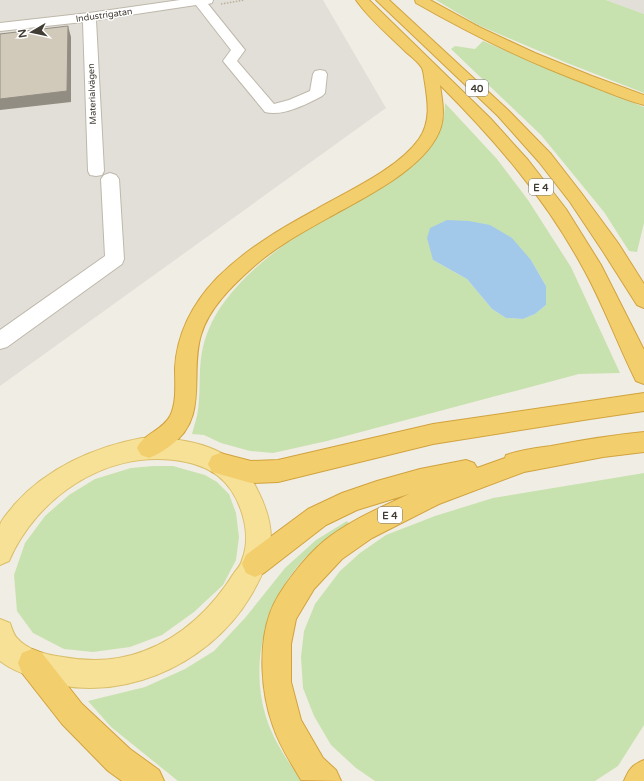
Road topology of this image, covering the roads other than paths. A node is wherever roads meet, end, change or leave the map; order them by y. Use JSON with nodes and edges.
{"nodes":[{"id":1,"x":362,"y":0,"type":"edge"},
{"id":2,"x":382,"y":0,"type":"edge"},
{"id":3,"x":421,"y":0,"type":"edge"},
{"id":4,"x":203,"y":1,"type":"edge"},
{"id":5,"x":89,"y":17,"type":"junction"},
{"id":6,"x":0,"y":27,"type":"edge"},
{"id":7,"x":430,"y":68,"type":"junction"},
{"id":8,"x":320,"y":74,"type":"dead end"},
{"id":9,"x":644,"y":100,"type":"edge"},
{"id":10,"x":644,"y":300,"type":"edge"},
{"id":11,"x":0,"y":341,"type":"edge"},
{"id":12,"x":644,"y":375,"type":"edge"},
{"id":13,"x":644,"y":402,"type":"edge"},
{"id":14,"x":644,"y":442,"type":"edge"},
{"id":15,"x":149,"y":448,"type":"junction"},
{"id":16,"x":527,"y":460,"type":"junction"},
{"id":17,"x":220,"y":464,"type":"junction"},
{"id":18,"x":1,"y":546,"type":"edge"},
{"id":19,"x":254,"y":564,"type":"junction"},
{"id":20,"x":2,"y":643,"type":"edge"},
{"id":21,"x":32,"y":663,"type":"junction"},
{"id":22,"x":644,"y":776,"type":"edge"},
{"id":23,"x":148,"y":781,"type":"edge"},
{"id":24,"x":325,"y":781,"type":"edge"},
{"id":25,"x":640,"y":781,"type":"edge"}],
"edges":[{"from":1,"to":7,"type":"highway","number":"E 4"},
{"from":2,"to":10,"type":"highway","number":"40"},
{"from":3,"to":9,"type":"highway"},
{"from":4,"to":5,"type":"street","name":"Industrigatan"},
{"from":4,"to":8,"type":"street"},
{"from":5,"to":6,"type":"street","name":"Industrigatan"},
{"from":5,"to":11,"type":"street","name":"Materialvägen"},
{"from":7,"to":12,"type":"highway","number":"E 4"},
{"from":7,"to":15,"type":"highway"},
{"from":13,"to":17,"type":"highway"},
{"from":14,"to":16,"type":"highway","number":"E 4"},
{"from":15,"to":17,"type":"main road"},
{"from":15,"to":18,"type":"main road"},
{"from":16,"to":19,"type":"highway"},
{"from":16,"to":24,"type":"highway","number":"E 4"},
{"from":17,"to":19,"type":"main road"},
{"from":19,"to":21,"type":"main road"},
{"from":20,"to":21,"type":"main road"},
{"from":21,"to":23,"type":"highway"},
{"from":22,"to":25,"type":"highway"}]}
